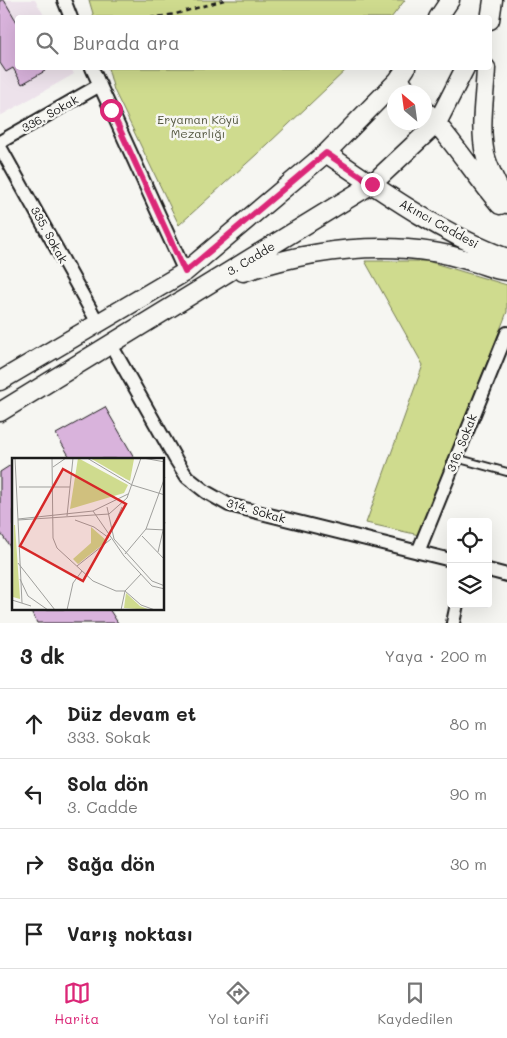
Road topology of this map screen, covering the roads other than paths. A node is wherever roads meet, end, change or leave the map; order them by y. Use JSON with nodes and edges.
{"nodes":[{"id":1,"x":64,"y":0,"type":"edge"},
{"id":2,"x":450,"y":0,"type":"edge"},
{"id":3,"x":493,"y":0,"type":"edge"},
{"id":4,"x":70,"y":15,"type":"edge"},
{"id":5,"x":440,"y":15,"type":"edge"},
{"id":6,"x":491,"y":15,"type":"edge"},
{"id":7,"x":93,"y":70,"type":"edge"},
{"id":8,"x":464,"y":70,"type":"edge"},
{"id":9,"x":486,"y":70,"type":"edge"},
{"id":10,"x":404,"y":80,"type":"edge"},
{"id":11,"x":100,"y":86,"type":"junction"},
{"id":12,"x":432,"y":118,"type":"edge"},
{"id":13,"x":436,"y":122,"type":"junction"},
{"id":14,"x":0,"y":142,"type":"edge"},
{"id":15,"x":0,"y":147,"type":"edge"},
{"id":16,"x":326,"y":153,"type":"junction"},
{"id":17,"x":372,"y":184,"type":"junction"},
{"id":18,"x":507,"y":204,"type":"edge"},
{"id":19,"x":507,"y":213,"type":"edge"},
{"id":20,"x":507,"y":258,"type":"edge"},
{"id":21,"x":507,"y":271,"type":"edge"},
{"id":22,"x":185,"y":272,"type":"junction"},
{"id":23,"x":216,"y":280,"type":"junction"},
{"id":24,"x":98,"y":324,"type":"junction"},
{"id":25,"x":507,"y":333,"type":"edge"},
{"id":26,"x":111,"y":345,"type":"junction"},
{"id":27,"x":0,"y":381,"type":"edge"},
{"id":28,"x":0,"y":412,"type":"edge"},
{"id":29,"x":456,"y":458,"type":"junction"},
{"id":30,"x":507,"y":472,"type":"edge"},
{"id":31,"x":418,"y":552,"type":"junction"},
{"id":32,"x":447,"y":559,"type":"edge"},
{"id":33,"x":492,"y":571,"type":"edge"},
{"id":34,"x":507,"y":574,"type":"edge"},
{"id":35,"x":456,"y":608,"type":"edge"},
{"id":36,"x":453,"y":623,"type":"edge"}],
"edges":[{"from":1,"to":4,"type":"street"},
{"from":2,"to":5,"type":"street"},
{"from":3,"to":6,"type":"street"},
{"from":7,"to":11,"type":"street"},
{"from":8,"to":13,"type":"street","name":"3. Cadde"},
{"from":9,"to":18,"type":"street"},
{"from":10,"to":16,"type":"street"},
{"from":11,"to":14,"type":"street","name":"336. Sokak"},
{"from":11,"to":22,"type":"street"},
{"from":12,"to":13,"type":"street"},
{"from":13,"to":17,"type":"street","name":"3. Cadde"},
{"from":13,"to":19,"type":"street"},
{"from":15,"to":24,"type":"street","name":"335. Sokak"},
{"from":16,"to":17,"type":"street","name":"Akıncı Caddesi"},
{"from":16,"to":22,"type":"street"},
{"from":17,"to":20,"type":"street","name":"Akıncı Caddesi"},
{"from":17,"to":23,"type":"street","name":"3. Cadde"},
{"from":21,"to":23,"type":"street"},
{"from":22,"to":24,"type":"street"},
{"from":23,"to":26,"type":"street","name":"3. Cadde"},
{"from":24,"to":26,"type":"street"},
{"from":24,"to":27,"type":"street"},
{"from":25,"to":29,"type":"street","name":"316. Sokak"},
{"from":26,"to":28,"type":"street","name":"3. Cadde"},
{"from":26,"to":31,"type":"street","name":"314. Sokak"},
{"from":29,"to":30,"type":"lane"},
{"from":29,"to":31,"type":"street","name":"316. Sokak"},
{"from":31,"to":32,"type":"street","name":"314. Sokak"},
{"from":33,"to":34,"type":"street"},
{"from":35,"to":36,"type":"street"}]}
